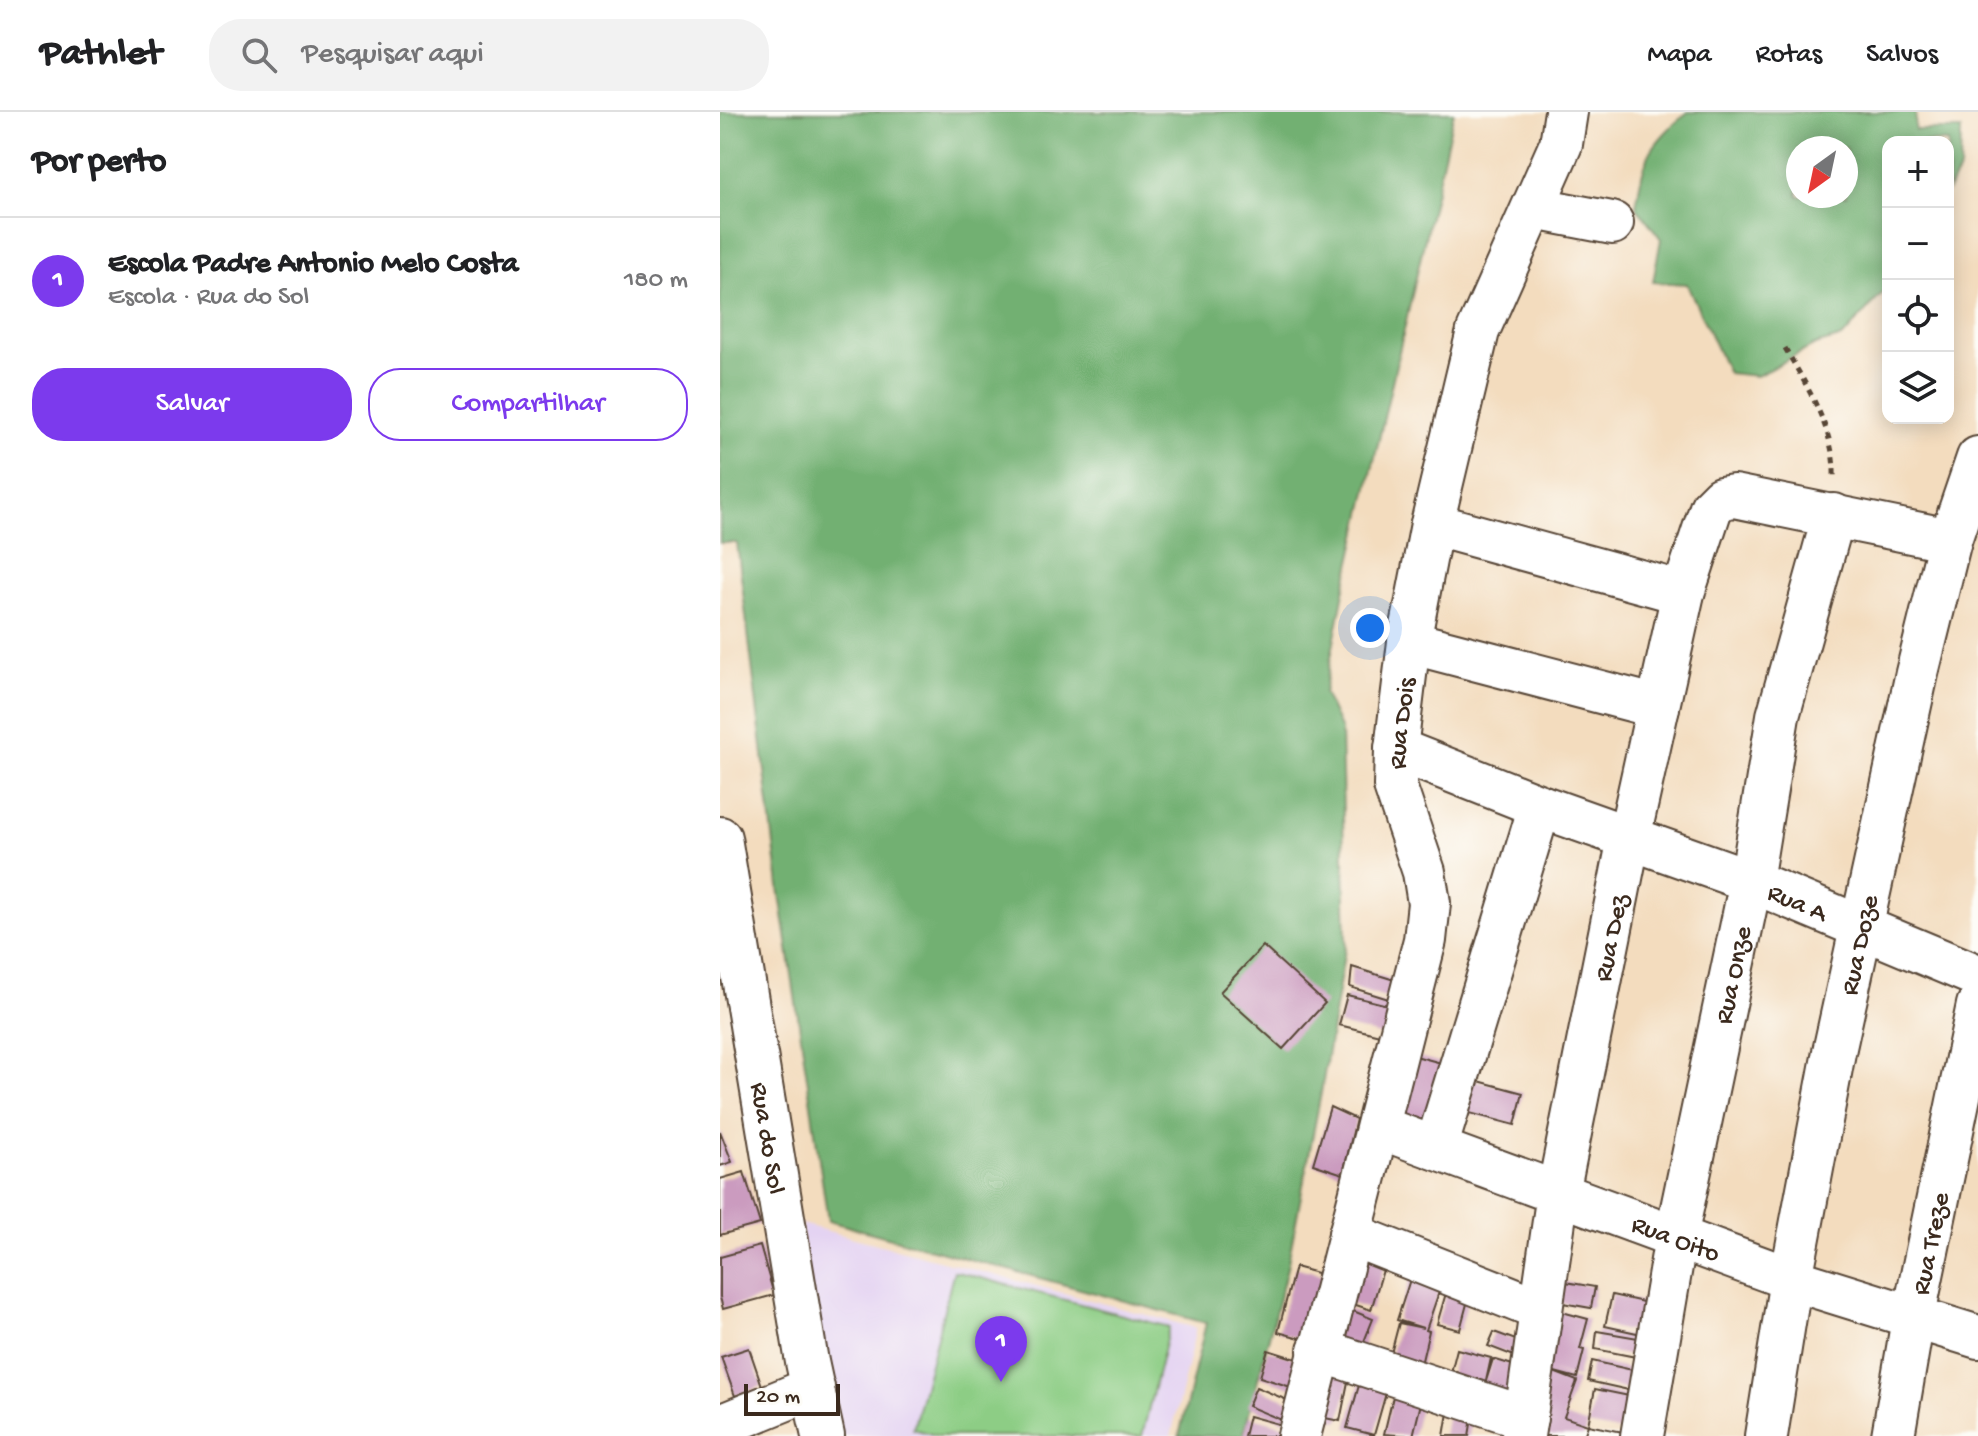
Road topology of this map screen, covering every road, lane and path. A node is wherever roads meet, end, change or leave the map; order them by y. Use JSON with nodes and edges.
{"nodes":[{"id":1,"x":1566,"y":112,"type":"edge"},
{"id":2,"x":1534,"y":208,"type":"junction"},
{"id":3,"x":1612,"y":223,"type":"dead end"},
{"id":4,"x":1785,"y":348,"type":"dead end"},
{"id":5,"x":1978,"y":458,"type":"edge"},
{"id":6,"x":1834,"y":515,"type":"junction"},
{"id":7,"x":1432,"y":524,"type":"junction"},
{"id":8,"x":1950,"y":540,"type":"junction"},
{"id":9,"x":1683,"y":593,"type":"junction"},
{"id":10,"x":1409,"y":642,"type":"junction"},
{"id":11,"x":1658,"y":707,"type":"junction"},
{"id":12,"x":1396,"y":749,"type":"junction"},
{"id":13,"x":1540,"y":806,"type":"junction"},
{"id":14,"x":720,"y":838,"type":"edge"},
{"id":15,"x":1629,"y":838,"type":"junction"},
{"id":16,"x":1751,"y":881,"type":"junction"},
{"id":17,"x":1861,"y":928,"type":"junction"},
{"id":18,"x":1978,"y":976,"type":"edge"},
{"id":19,"x":1978,"y":1005,"type":"edge"},
{"id":20,"x":1378,"y":1127,"type":"junction"},
{"id":21,"x":1436,"y":1148,"type":"junction"},
{"id":22,"x":1558,"y":1193,"type":"junction"},
{"id":23,"x":1350,"y":1234,"type":"junction"},
{"id":24,"x":1676,"y":1237,"type":"junction"},
{"id":25,"x":1791,"y":1279,"type":"junction"},
{"id":26,"x":1541,"y":1310,"type":"junction"},
{"id":27,"x":1913,"y":1319,"type":"junction"},
{"id":28,"x":1978,"y":1337,"type":"edge"},
{"id":29,"x":1319,"y":1350,"type":"junction"},
{"id":30,"x":813,"y":1388,"type":"junction"},
{"id":31,"x":720,"y":1426,"type":"edge"},
{"id":32,"x":1524,"y":1427,"type":"edge"},
{"id":33,"x":823,"y":1436,"type":"edge"},
{"id":34,"x":1299,"y":1436,"type":"edge"},
{"id":35,"x":1642,"y":1436,"type":"edge"},
{"id":36,"x":1766,"y":1436,"type":"edge"},
{"id":37,"x":1893,"y":1436,"type":"edge"}],
"edges":[{"from":1,"to":2,"type":"street","name":"Rua Dois"},
{"from":2,"to":3,"type":"street"},
{"from":2,"to":7,"type":"street","name":"Rua Dois"},
{"from":4,"to":6,"type":"path"},
{"from":5,"to":8,"type":"street","name":"Rua Doze"},
{"from":6,"to":8,"type":"street"},
{"from":6,"to":9,"type":"street","name":"Rua Dez"},
{"from":6,"to":16,"type":"street","name":"Rua Onze"},
{"from":7,"to":9,"type":"street"},
{"from":7,"to":10,"type":"street","name":"Rua Dois"},
{"from":8,"to":17,"type":"street","name":"Rua Doze"},
{"from":9,"to":11,"type":"street","name":"Rua Dez"},
{"from":10,"to":11,"type":"street"},
{"from":10,"to":12,"type":"street","name":"Rua Dois"},
{"from":11,"to":15,"type":"street","name":"Rua Dez"},
{"from":12,"to":13,"type":"street","name":"Rua A"},
{"from":12,"to":20,"type":"street","name":"Rua Dois"},
{"from":13,"to":15,"type":"street","name":"Rua A"},
{"from":13,"to":21,"type":"street"},
{"from":14,"to":30,"type":"street","name":"Rua do Sol"},
{"from":15,"to":16,"type":"street","name":"Rua A"},
{"from":15,"to":22,"type":"street","name":"Rua Dez"},
{"from":16,"to":17,"type":"street","name":"Rua A"},
{"from":16,"to":24,"type":"street","name":"Rua Onze"},
{"from":17,"to":18,"type":"street","name":"Rua A"},
{"from":17,"to":25,"type":"street","name":"Rua Doze"},
{"from":19,"to":27,"type":"street","name":"Rua Treze"},
{"from":20,"to":21,"type":"street","name":"Rua Oito"},
{"from":20,"to":23,"type":"street","name":"Rua Dois"},
{"from":21,"to":22,"type":"street","name":"Rua Oito"},
{"from":22,"to":24,"type":"street","name":"Rua Oito"},
{"from":22,"to":26,"type":"street","name":"Rua Dez"},
{"from":23,"to":26,"type":"street"},
{"from":23,"to":29,"type":"street","name":"Rua Dois"},
{"from":24,"to":25,"type":"street","name":"Rua Oito"},
{"from":24,"to":35,"type":"street","name":"Rua Onze"},
{"from":25,"to":27,"type":"street","name":"Rua Oito"},
{"from":25,"to":36,"type":"street","name":"Rua Doze"},
{"from":26,"to":32,"type":"street","name":"Rua Dez"},
{"from":27,"to":28,"type":"street","name":"Rua Oito"},
{"from":27,"to":37,"type":"street","name":"Rua Treze"},
{"from":29,"to":32,"type":"street"},
{"from":29,"to":34,"type":"street","name":"Rua Dois"},
{"from":30,"to":31,"type":"street"},
{"from":30,"to":33,"type":"street","name":"Rua do Sol"}]}
